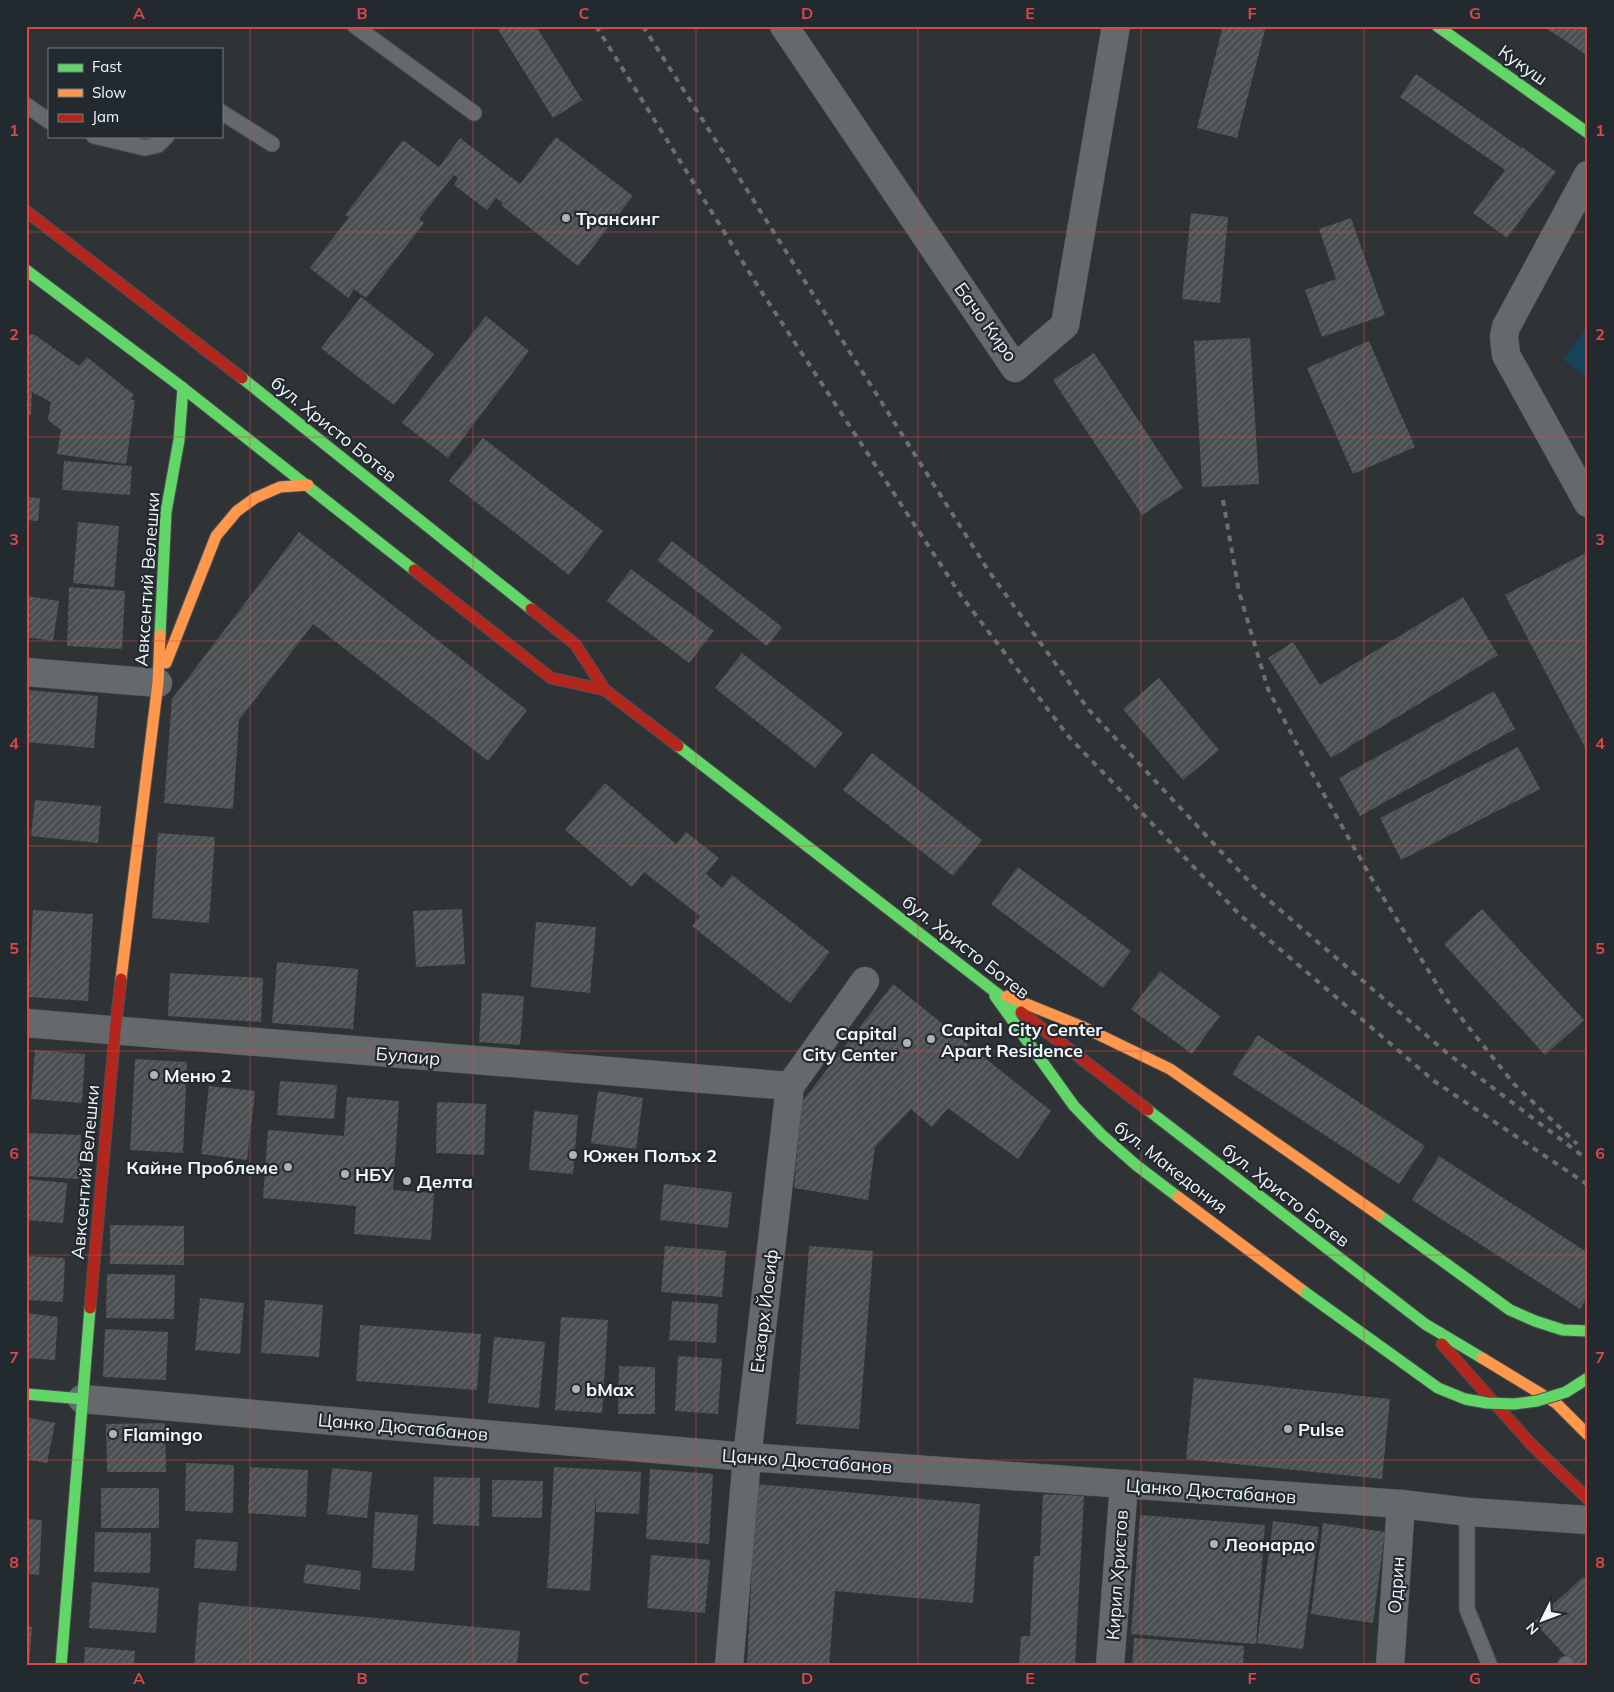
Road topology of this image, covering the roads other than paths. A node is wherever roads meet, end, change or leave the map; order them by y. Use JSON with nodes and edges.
{"nodes":[{"id":1,"x":355,"y":26,"type":"edge"},
{"id":2,"x":784,"y":26,"type":"edge"},
{"id":3,"x":1116,"y":26,"type":"edge"},
{"id":4,"x":1437,"y":26,"type":"edge"},
{"id":5,"x":26,"y":105,"type":"edge"},
{"id":6,"x":222,"y":113,"type":"edge"},
{"id":7,"x":474,"y":113,"type":"dead end"},
{"id":8,"x":48,"y":120,"type":"edge"},
{"id":9,"x":1588,"y":133,"type":"edge"},
{"id":10,"x":102,"y":138,"type":"edge"},
{"id":11,"x":165,"y":138,"type":"edge"},
{"id":12,"x":272,"y":144,"type":"dead end"},
{"id":13,"x":1588,"y":174,"type":"edge"},
{"id":14,"x":26,"y":211,"type":"edge"},
{"id":15,"x":26,"y":270,"type":"edge"},
{"id":16,"x":185,"y":383,"type":"junction"},
{"id":17,"x":308,"y":485,"type":"junction"},
{"id":18,"x":1588,"y":503,"type":"edge"},
{"id":19,"x":26,"y":672,"type":"edge"},
{"id":20,"x":158,"y":683,"type":"junction"},
{"id":21,"x":605,"y":690,"type":"junction"},
{"id":22,"x":865,"y":981,"type":"dead end"},
{"id":23,"x":990,"y":988,"type":"junction"},
{"id":24,"x":26,"y":1023,"type":"edge"},
{"id":25,"x":115,"y":1032,"type":"junction"},
{"id":26,"x":790,"y":1086,"type":"junction"},
{"id":27,"x":1425,"y":1324,"type":"junction"},
{"id":28,"x":1588,"y":1331,"type":"edge"},
{"id":29,"x":1588,"y":1378,"type":"edge"},
{"id":30,"x":26,"y":1394,"type":"edge"},
{"id":31,"x":82,"y":1399,"type":"junction"},
{"id":32,"x":1588,"y":1435,"type":"edge"},
{"id":33,"x":747,"y":1457,"type":"junction"},
{"id":34,"x":1124,"y":1484,"type":"junction"},
{"id":35,"x":1588,"y":1498,"type":"edge"},
{"id":36,"x":1401,"y":1504,"type":"junction"},
{"id":37,"x":1470,"y":1512,"type":"junction"},
{"id":38,"x":1588,"y":1520,"type":"edge"},
{"id":39,"x":60,"y":1666,"type":"edge"},
{"id":40,"x":730,"y":1666,"type":"edge"},
{"id":41,"x":1110,"y":1666,"type":"edge"},
{"id":42,"x":1390,"y":1666,"type":"edge"},
{"id":43,"x":1490,"y":1666,"type":"edge"}],
"edges":[{"from":1,"to":7,"type":"lane"},
{"from":2,"to":3,"type":"street","name":"Бачо Киро"},
{"from":4,"to":9,"type":"street","name":"Кукуш"},
{"from":5,"to":8,"type":"lane"},
{"from":6,"to":12,"type":"lane"},
{"from":10,"to":11,"type":"lane"},
{"from":13,"to":18,"type":"street"},
{"from":14,"to":21,"type":"street","name":"бул. Христо Ботев"},
{"from":15,"to":16,"type":"street","name":"бул. Христо Ботев"},
{"from":16,"to":17,"type":"street","name":"бул. Христо Ботев"},
{"from":16,"to":20,"type":"street","name":"Авксентий Велешки"},
{"from":17,"to":20,"type":"street","name":"Авксентий Велешки"},
{"from":17,"to":21,"type":"street","name":"бул. Христо Ботев"},
{"from":19,"to":20,"type":"street"},
{"from":20,"to":25,"type":"street","name":"Авксентий Велешки"},
{"from":21,"to":23,"type":"street","name":"бул. Христо Ботев"},
{"from":22,"to":26,"type":"street","name":"Екзарх Йосиф"},
{"from":23,"to":27,"type":"street","name":"бул. Христо Ботев"},
{"from":23,"to":28,"type":"street"},
{"from":23,"to":29,"type":"street","name":"бул. Македония","bridge":true},
{"from":24,"to":25,"type":"street","name":"Булаир"},
{"from":25,"to":26,"type":"street","name":"Булаир"},
{"from":25,"to":31,"type":"street","name":"Авксентий Велешки"},
{"from":26,"to":33,"type":"street","name":"Екзарх Йосиф"},
{"from":27,"to":32,"type":"street","name":"бул. Христо Ботев"},
{"from":27,"to":35,"type":"street","name":"бул. Христо Ботев"},
{"from":30,"to":31,"type":"street","name":"Цанко Дюстабанов"},
{"from":31,"to":33,"type":"street","name":"Цанко Дюстабанов"},
{"from":31,"to":39,"type":"street","name":"Авксентий Велешки"},
{"from":33,"to":34,"type":"street","name":"Цанко Дюстабанов"},
{"from":33,"to":40,"type":"street","name":"Екзарх Йосиф"},
{"from":34,"to":36,"type":"street","name":"Цанко Дюстабанов"},
{"from":34,"to":41,"type":"street","name":"Кирил Христов"},
{"from":36,"to":37,"type":"street","name":"Цанко Дюстабанов"},
{"from":36,"to":42,"type":"street","name":"Одрин"},
{"from":37,"to":38,"type":"street","name":"Цанко Дюстабанов"},
{"from":37,"to":43,"type":"lane"}]}
